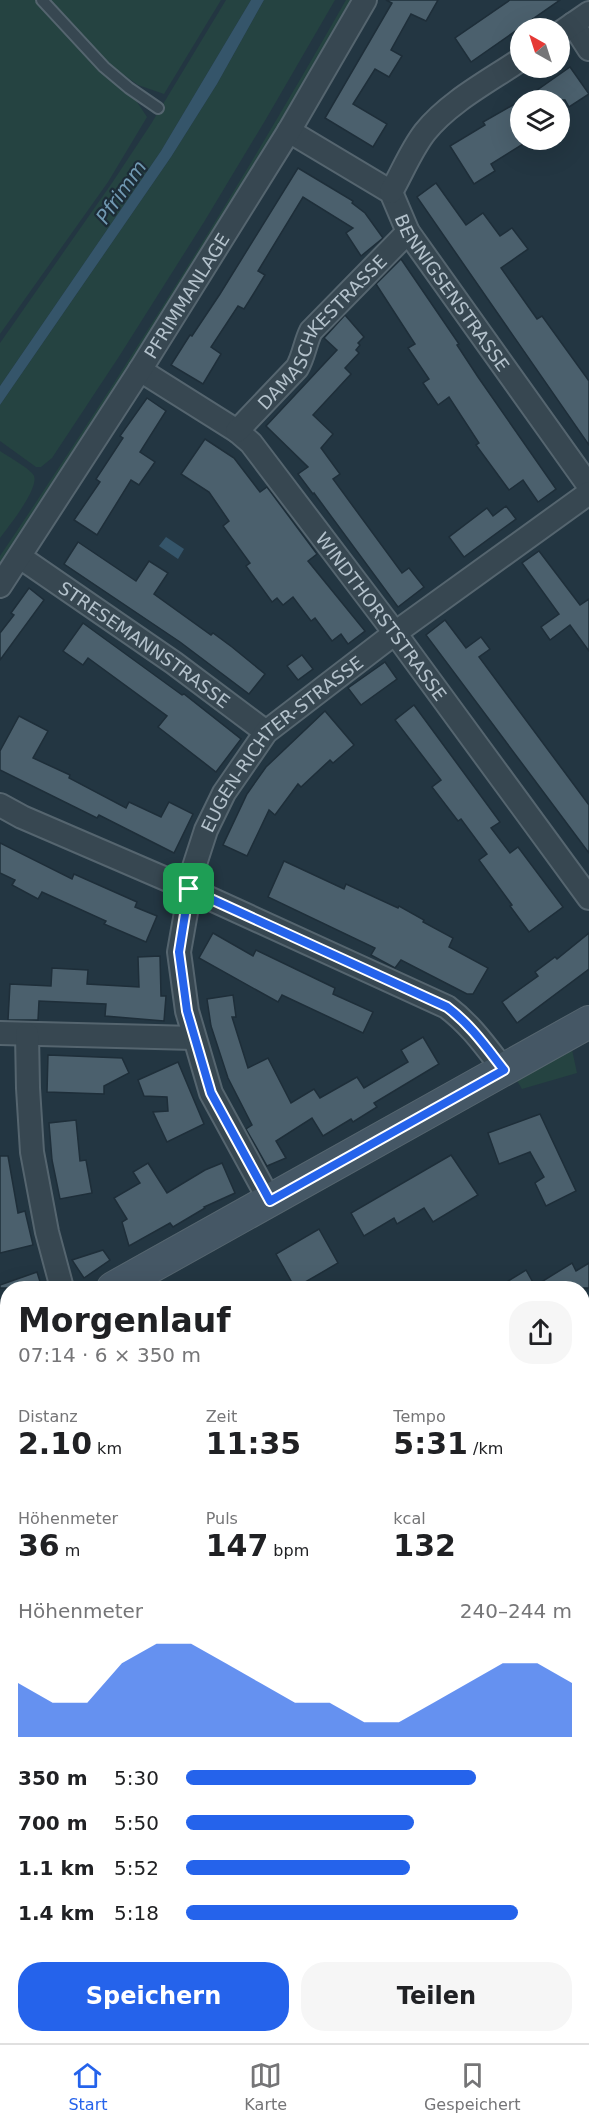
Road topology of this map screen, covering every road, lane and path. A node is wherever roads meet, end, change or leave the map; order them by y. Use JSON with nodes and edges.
{"nodes":[{"id":1,"x":42,"y":0,"type":"edge"},
{"id":2,"x":365,"y":0,"type":"edge"},
{"id":3,"x":574,"y":24,"type":"edge"},
{"id":4,"x":589,"y":49,"type":"edge"},
{"id":5,"x":510,"y":67,"type":"edge"},
{"id":6,"x":158,"y":108,"type":"dead end"},
{"id":7,"x":289,"y":131,"type":"junction"},
{"id":8,"x":391,"y":192,"type":"junction"},
{"id":9,"x":408,"y":232,"type":"junction"},
{"id":10,"x":140,"y":370,"type":"junction"},
{"id":11,"x":237,"y":431,"type":"junction"},
{"id":12,"x":589,"y":486,"type":"edge"},
{"id":13,"x":589,"y":493,"type":"edge"},
{"id":14,"x":20,"y":557,"type":"junction"},
{"id":15,"x":0,"y":586,"type":"edge"},
{"id":16,"x":395,"y":633,"type":"junction"},
{"id":17,"x":266,"y":732,"type":"junction"},
{"id":18,"x":0,"y":805,"type":"edge"},
{"id":19,"x":189,"y":889,"type":"junction"},
{"id":20,"x":589,"y":898,"type":"edge"},
{"id":21,"x":589,"y":1022,"type":"edge"},
{"id":22,"x":0,"y":1033,"type":"edge"},
{"id":23,"x":27,"y":1034,"type":"junction"},
{"id":24,"x":194,"y":1038,"type":"junction"},
{"id":25,"x":504,"y":1070,"type":"junction"},
{"id":26,"x":270,"y":1201,"type":"junction"},
{"id":27,"x":60,"y":1281,"type":"edge"},
{"id":28,"x":126,"y":1281,"type":"edge"}],
"edges":[{"from":1,"to":6,"type":"lane"},
{"from":2,"to":7,"type":"street","name":"PFRIMMANLAGE"},
{"from":3,"to":4,"type":"street"},
{"from":5,"to":8,"type":"street"},
{"from":7,"to":8,"type":"street","name":"BENNIGSENSTRASSE"},
{"from":7,"to":10,"type":"street","name":"PFRIMMANLAGE"},
{"from":8,"to":9,"type":"street","name":"BENNIGSENSTRASSE"},
{"from":9,"to":11,"type":"street","name":"DAMASCHKESTRASSE"},
{"from":9,"to":12,"type":"street","name":"BENNIGSENSTRASSE"},
{"from":10,"to":11,"type":"street","name":"WINDTHORSTSTRASSE"},
{"from":10,"to":14,"type":"street","name":"PFRIMMANLAGE"},
{"from":11,"to":16,"type":"street","name":"WINDTHORSTSTRASSE"},
{"from":13,"to":16,"type":"street","name":"EUGEN-RICHTER-STRASSE"},
{"from":14,"to":15,"type":"street","name":"PFRIMMANLAGE"},
{"from":14,"to":17,"type":"street","name":"STRESEMANNSTRASSE"},
{"from":16,"to":17,"type":"street","name":"EUGEN-RICHTER-STRASSE"},
{"from":16,"to":20,"type":"street","name":"WINDTHORSTSTRASSE"},
{"from":17,"to":19,"type":"street","name":"EUGEN-RICHTER-STRASSE"},
{"from":18,"to":19,"type":"street"},
{"from":19,"to":24,"type":"street","name":"EUGEN-RICHTER-STRASSE"},
{"from":19,"to":25,"type":"street"},
{"from":21,"to":25,"type":"street"},
{"from":22,"to":23,"type":"street"},
{"from":23,"to":24,"type":"street"},
{"from":23,"to":27,"type":"street"},
{"from":24,"to":26,"type":"street","name":"EUGEN-RICHTER-STRASSE"},
{"from":25,"to":26,"type":"street"},
{"from":26,"to":28,"type":"street"}]}
